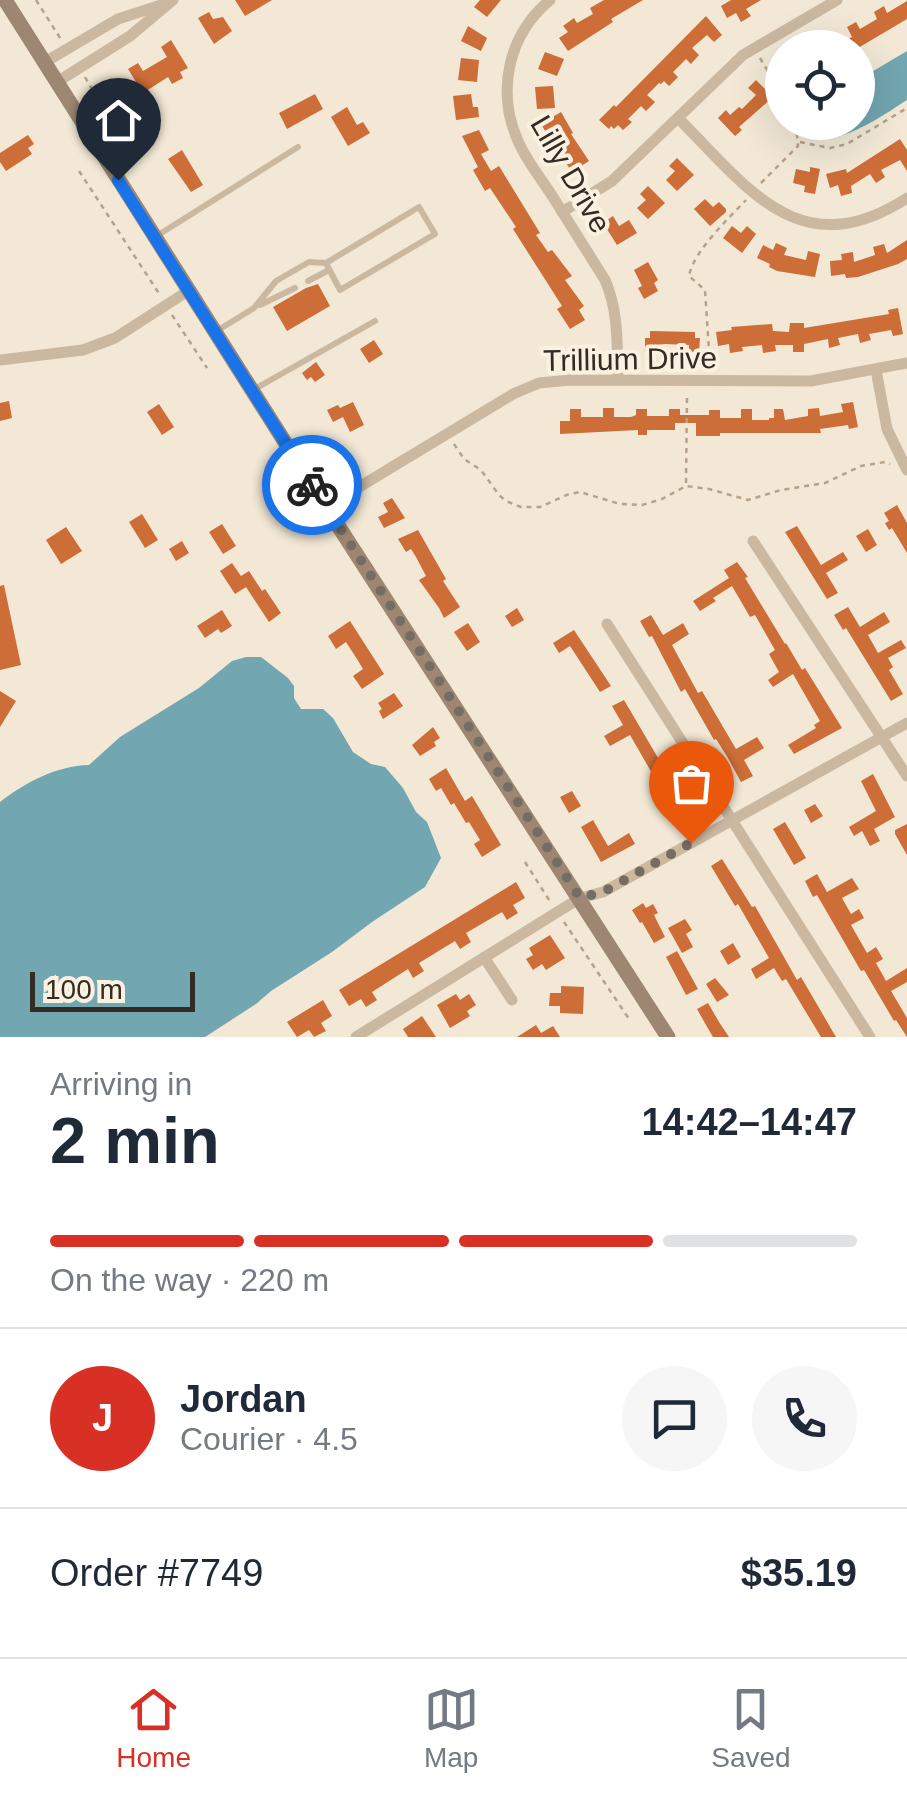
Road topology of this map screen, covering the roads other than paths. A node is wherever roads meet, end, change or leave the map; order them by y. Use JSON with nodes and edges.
{"nodes":[{"id":1,"x":5,"y":0,"type":"edge"},
{"id":2,"x":550,"y":0,"type":"edge"},
{"id":3,"x":837,"y":0,"type":"edge"},
{"id":4,"x":169,"y":1,"type":"edge"},
{"id":5,"x":44,"y":62,"type":"junction"},
{"id":6,"x":57,"y":82,"type":"junction"},
{"id":7,"x":678,"y":118,"type":"junction"},
{"id":8,"x":298,"y":147,"type":"dead end"},
{"id":9,"x":907,"y":198,"type":"edge"},
{"id":10,"x":562,"y":212,"type":"junction"},
{"id":11,"x":154,"y":238,"type":"junction"},
{"id":12,"x":328,"y":266,"type":"junction"},
{"id":13,"x":308,"y":281,"type":"dead end"},
{"id":14,"x":295,"y":288,"type":"dead end"},
{"id":15,"x":188,"y":291,"type":"junction"},
{"id":16,"x":254,"y":308,"type":"junction"},
{"id":17,"x":375,"y":321,"type":"dead end"},
{"id":18,"x":214,"y":332,"type":"junction"},
{"id":19,"x":0,"y":360,"type":"edge"},
{"id":20,"x":907,"y":363,"type":"edge"},
{"id":21,"x":876,"y":370,"type":"junction"},
{"id":22,"x":618,"y":380,"type":"junction"},
{"id":23,"x":252,"y":391,"type":"junction"},
{"id":24,"x":903,"y":464,"type":"edge"},
{"id":25,"x":326,"y":506,"type":"junction"},
{"id":26,"x":754,"y":541,"type":"dead end"},
{"id":27,"x":608,"y":624,"type":"dead end"},
{"id":28,"x":907,"y":723,"type":"edge"},
{"id":29,"x":882,"y":737,"type":"junction"},
{"id":30,"x":907,"y":776,"type":"edge"},
{"id":31,"x":733,"y":820,"type":"junction"},
{"id":32,"x":580,"y":898,"type":"junction"},
{"id":33,"x":484,"y":957,"type":"junction"},
{"id":34,"x":512,"y":1000,"type":"dead end"},
{"id":35,"x":356,"y":1037,"type":"edge"},
{"id":36,"x":668,"y":1037,"type":"edge"},
{"id":37,"x":870,"y":1037,"type":"edge"}],
"edges":[{"from":1,"to":5,"type":"main road"},
{"from":2,"to":10,"type":"street","name":"Lilly Drive"},
{"from":3,"to":7,"type":"street"},
{"from":4,"to":5,"type":"street"},
{"from":4,"to":6,"type":"street"},
{"from":5,"to":6,"type":"main road"},
{"from":6,"to":11,"type":"main road"},
{"from":7,"to":9,"type":"street"},
{"from":7,"to":10,"type":"street"},
{"from":8,"to":11,"type":"lane"},
{"from":10,"to":22,"type":"street","name":"Lilly Drive"},
{"from":11,"to":15,"type":"main road"},
{"from":12,"to":12,"type":"lane"},
{"from":12,"to":13,"type":"lane"},
{"from":12,"to":16,"type":"lane"},
{"from":14,"to":16,"type":"lane"},
{"from":15,"to":18,"type":"main road"},
{"from":15,"to":19,"type":"street"},
{"from":16,"to":18,"type":"lane"},
{"from":17,"to":23,"type":"lane"},
{"from":18,"to":23,"type":"main road"},
{"from":20,"to":21,"type":"street","name":"Trillium Drive"},
{"from":21,"to":22,"type":"street","name":"Trillium Drive"},
{"from":21,"to":24,"type":"street"},
{"from":22,"to":25,"type":"street","name":"Trillium Drive"},
{"from":23,"to":25,"type":"main road"},
{"from":25,"to":32,"type":"main road"},
{"from":26,"to":29,"type":"street"},
{"from":27,"to":31,"type":"street"},
{"from":28,"to":29,"type":"street"},
{"from":29,"to":30,"type":"street"},
{"from":29,"to":31,"type":"street"},
{"from":31,"to":32,"type":"street"},
{"from":31,"to":37,"type":"street"},
{"from":32,"to":33,"type":"street"},
{"from":32,"to":36,"type":"main road"},
{"from":33,"to":34,"type":"street"},
{"from":33,"to":35,"type":"street"}]}
